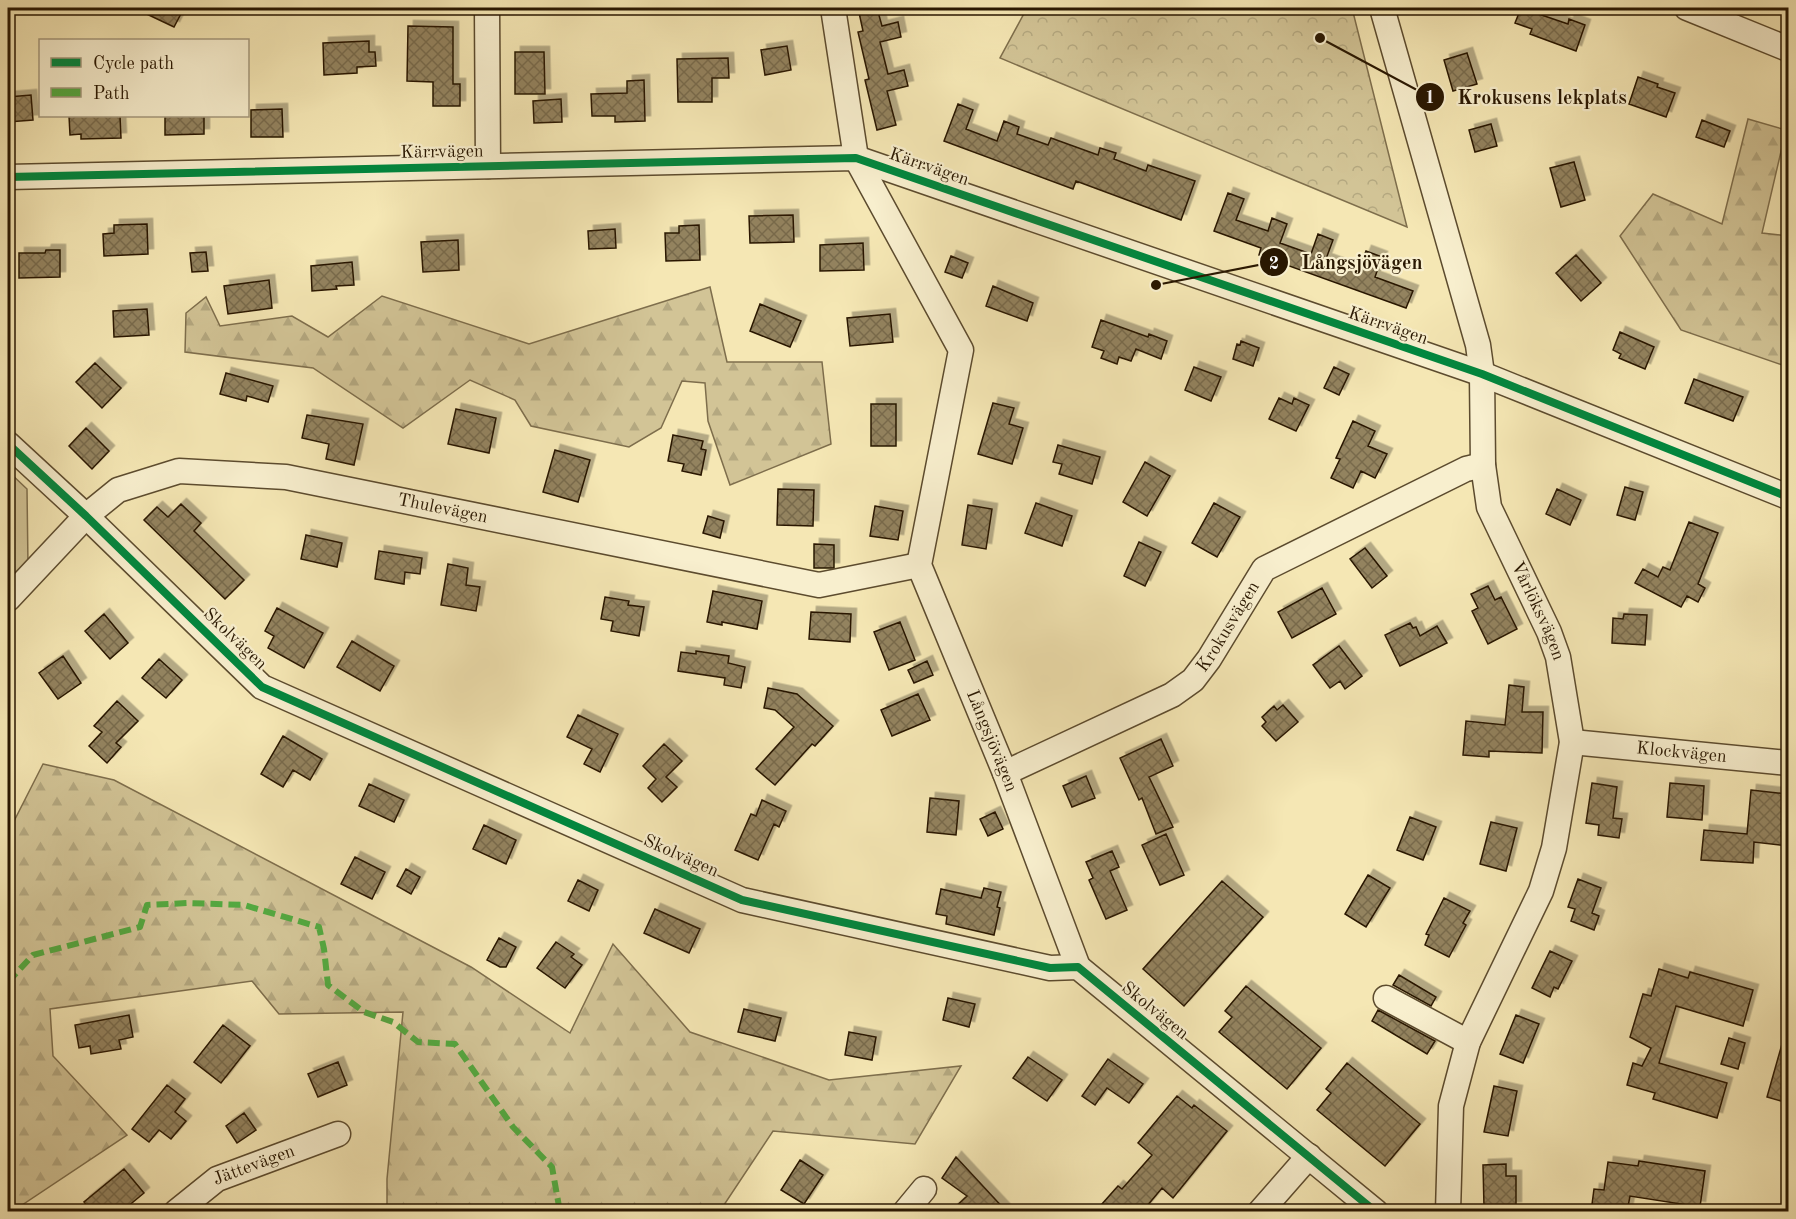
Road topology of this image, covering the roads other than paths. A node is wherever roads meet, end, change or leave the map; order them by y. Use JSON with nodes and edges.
{"nodes":[{"id":1,"x":487,"y":8,"type":"edge"},
{"id":2,"x":833,"y":8,"type":"edge"},
{"id":3,"x":1382,"y":8,"type":"edge"},
{"id":4,"x":1687,"y":8,"type":"edge"},
{"id":5,"x":1788,"y":49,"type":"edge"},
{"id":6,"x":856,"y":158,"type":"junction"},
{"id":7,"x":488,"y":166,"type":"junction"},
{"id":8,"x":8,"y":177,"type":"edge"},
{"id":9,"x":1482,"y":374,"type":"junction"},
{"id":10,"x":8,"y":444,"type":"edge"},
{"id":11,"x":1483,"y":465,"type":"junction"},
{"id":12,"x":1788,"y":497,"type":"edge"},
{"id":13,"x":86,"y":516,"type":"junction"},
{"id":14,"x":919,"y":564,"type":"junction"},
{"id":15,"x":8,"y":599,"type":"edge"},
{"id":16,"x":1572,"y":742,"type":"junction"},
{"id":17,"x":1788,"y":763,"type":"edge"},
{"id":18,"x":1005,"y":772,"type":"junction"},
{"id":19,"x":1078,"y":967,"type":"junction"},
{"id":20,"x":1386,"y":998,"type":"dead end"},
{"id":21,"x":1468,"y":1042,"type":"junction"},
{"id":22,"x":338,"y":1134,"type":"dead end"},
{"id":23,"x":1310,"y":1156,"type":"junction"},
{"id":24,"x":924,"y":1189,"type":"dead end"},
{"id":25,"x":176,"y":1212,"type":"edge"},
{"id":26,"x":905,"y":1212,"type":"edge"},
{"id":27,"x":1260,"y":1212,"type":"edge"},
{"id":28,"x":1376,"y":1212,"type":"edge"},
{"id":29,"x":1448,"y":1212,"type":"edge"}],
"edges":[{"from":1,"to":7,"type":"street"},
{"from":2,"to":6,"type":"street"},
{"from":3,"to":9,"type":"street","name":"Vårlöksvägen"},
{"from":4,"to":5,"type":"street"},
{"from":6,"to":7,"type":"street","name":"Kärrvägen"},
{"from":6,"to":9,"type":"street","name":"Kärrvägen"},
{"from":6,"to":14,"type":"street"},
{"from":7,"to":8,"type":"street","name":"Kärrvägen"},
{"from":9,"to":11,"type":"street","name":"Vårlöksvägen"},
{"from":9,"to":12,"type":"street","name":"Kärrvägen"},
{"from":10,"to":13,"type":"street","name":"Skolvägen"},
{"from":11,"to":16,"type":"street","name":"Vårlöksvägen"},
{"from":11,"to":18,"type":"street","name":"Krokusvägen"},
{"from":13,"to":14,"type":"street","name":"Thulevägen"},
{"from":13,"to":15,"type":"street","name":"Thulevägen"},
{"from":13,"to":19,"type":"street","name":"Skolvägen"},
{"from":14,"to":18,"type":"street","name":"Långsjövägen"},
{"from":16,"to":17,"type":"street","name":"Klockvägen"},
{"from":16,"to":21,"type":"street","name":"Vårlöksvägen"},
{"from":18,"to":19,"type":"street","name":"Långsjövägen"},
{"from":19,"to":23,"type":"street","name":"Skolvägen"},
{"from":20,"to":21,"type":"street"},
{"from":21,"to":29,"type":"street","name":"Vårlöksvägen"},
{"from":22,"to":25,"type":"street","name":"Jättevägen"},
{"from":23,"to":27,"type":"street"},
{"from":23,"to":28,"type":"street","name":"Skolvägen"},
{"from":24,"to":26,"type":"street"}]}
